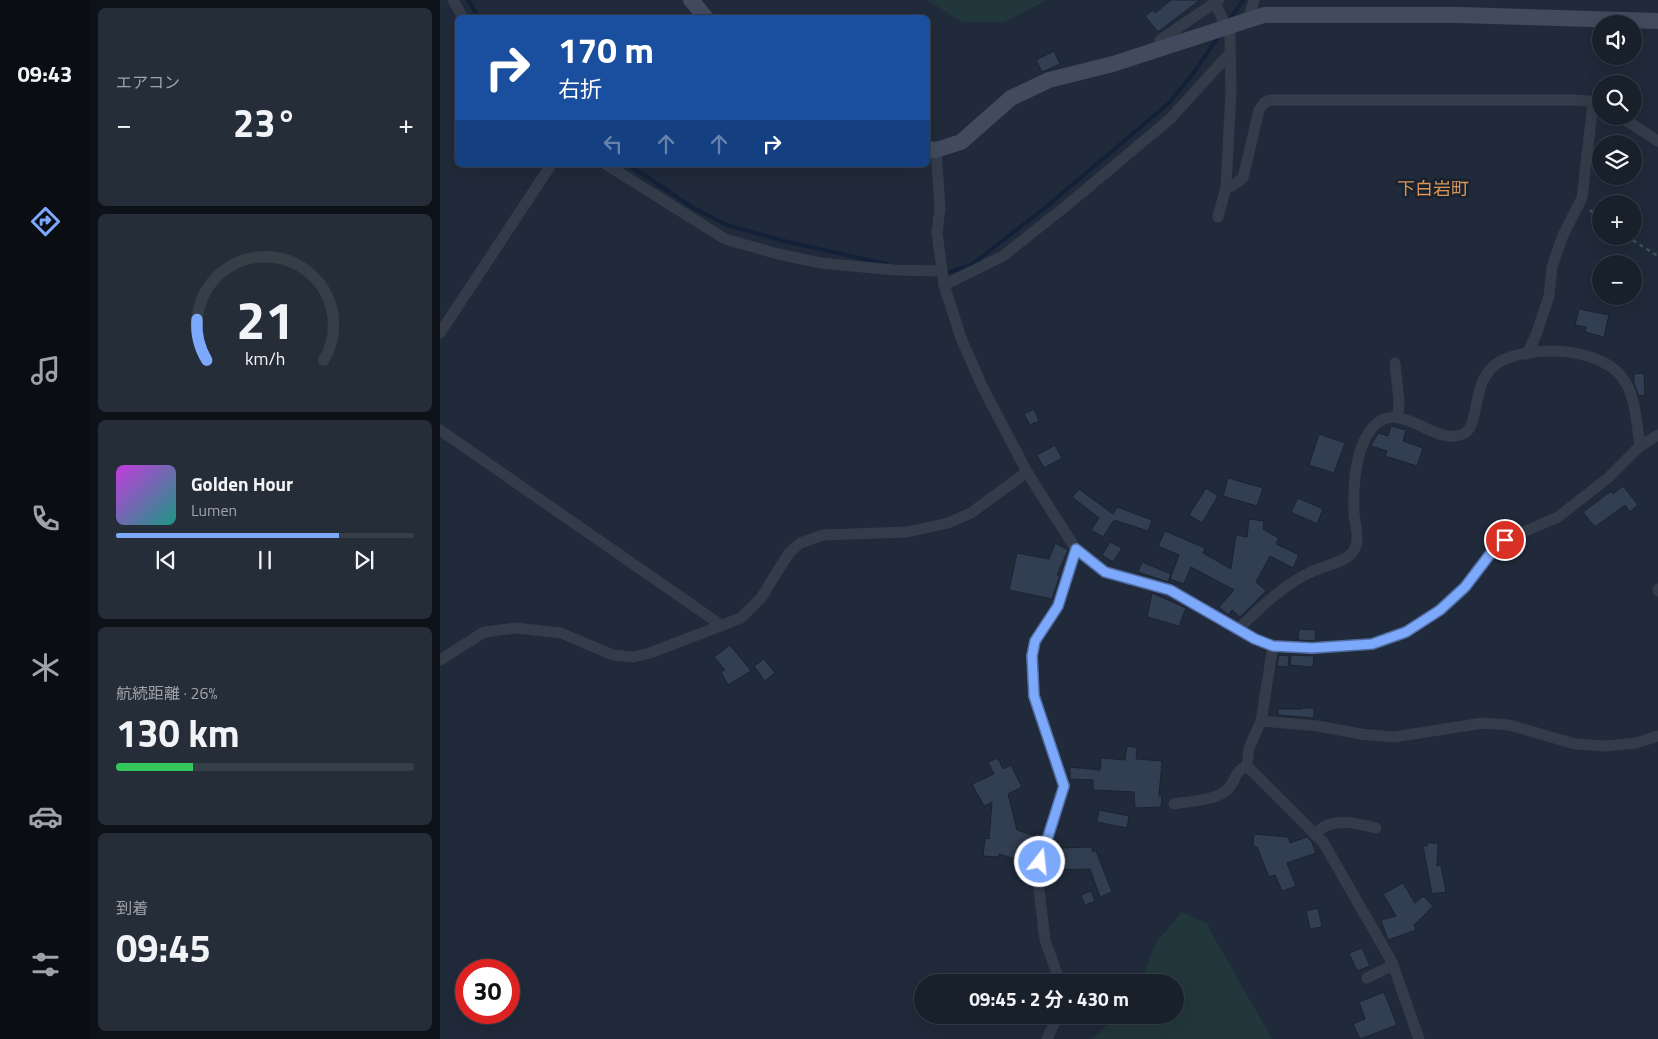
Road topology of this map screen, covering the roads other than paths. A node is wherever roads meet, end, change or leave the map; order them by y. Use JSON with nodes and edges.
{"nodes":[{"id":1,"x":452,"y":0,"type":"edge"},
{"id":2,"x":691,"y":0,"type":"edge"},
{"id":3,"x":1254,"y":0,"type":"edge"},
{"id":4,"x":1217,"y":2,"type":"edge"},
{"id":5,"x":461,"y":15,"type":"edge"},
{"id":6,"x":704,"y":15,"type":"edge"},
{"id":7,"x":1656,"y":18,"type":"edge"},
{"id":8,"x":1248,"y":20,"type":"junction"},
{"id":9,"x":1226,"y":26,"type":"junction"},
{"id":10,"x":1158,"y":48,"type":"junction"},
{"id":11,"x":1230,"y":53,"type":"junction"},
{"id":12,"x":1592,"y":104,"type":"edge"},
{"id":13,"x":1594,"y":125,"type":"edge"},
{"id":14,"x":1633,"y":125,"type":"edge"},
{"id":15,"x":1658,"y":141,"type":"edge"},
{"id":16,"x":932,"y":150,"type":"edge"},
{"id":17,"x":549,"y":167,"type":"edge"},
{"id":18,"x":610,"y":167,"type":"edge"},
{"id":19,"x":1226,"y":187,"type":"junction"},
{"id":20,"x":1218,"y":217,"type":"dead end"},
{"id":21,"x":941,"y":271,"type":"junction"},
{"id":22,"x":944,"y":285,"type":"junction"},
{"id":23,"x":440,"y":333,"type":"edge"},
{"id":24,"x":1527,"y":354,"type":"junction"},
{"id":25,"x":1395,"y":362,"type":"dead end"},
{"id":26,"x":1398,"y":417,"type":"junction"},
{"id":27,"x":440,"y":430,"type":"edge"},
{"id":28,"x":1658,"y":435,"type":"edge"},
{"id":29,"x":1640,"y":446,"type":"junction"},
{"id":30,"x":1027,"y":472,"type":"junction"},
{"id":31,"x":1076,"y":549,"type":"junction"},
{"id":32,"x":720,"y":625,"type":"junction"},
{"id":33,"x":1237,"y":630,"type":"junction"},
{"id":34,"x":1273,"y":646,"type":"junction"},
{"id":35,"x":440,"y":660,"type":"edge"},
{"id":36,"x":1261,"y":721,"type":"junction"},
{"id":37,"x":1658,"y":736,"type":"edge"},
{"id":38,"x":1247,"y":766,"type":"junction"},
{"id":39,"x":1174,"y":804,"type":"dead end"},
{"id":40,"x":1376,"y":828,"type":"dead end"},
{"id":41,"x":1315,"y":835,"type":"junction"},
{"id":42,"x":1393,"y":965,"type":"junction"},
{"id":43,"x":1057,"y":974,"type":"edge"},
{"id":44,"x":1367,"y":978,"type":"dead end"},
{"id":45,"x":1054,"y":1024,"type":"edge"},
{"id":46,"x":1047,"y":1039,"type":"edge"},
{"id":47,"x":1420,"y":1039,"type":"edge"}],
"edges":[{"from":1,"to":5,"type":"street"},
{"from":2,"to":6,"type":"street"},
{"from":3,"to":8,"type":"street"},
{"from":4,"to":9,"type":"street"},
{"from":4,"to":10,"type":"street"},
{"from":7,"to":8,"type":"street"},
{"from":8,"to":9,"type":"street"},
{"from":9,"to":10,"type":"street"},
{"from":9,"to":11,"type":"street"},
{"from":10,"to":16,"type":"street"},
{"from":11,"to":19,"type":"street"},
{"from":11,"to":22,"type":"street"},
{"from":12,"to":19,"type":"street"},
{"from":13,"to":24,"type":"street"},
{"from":14,"to":15,"type":"street"},
{"from":16,"to":21,"type":"street"},
{"from":17,"to":23,"type":"street"},
{"from":18,"to":21,"type":"street"},
{"from":19,"to":20,"type":"street"},
{"from":21,"to":22,"type":"street"},
{"from":22,"to":30,"type":"street"},
{"from":24,"to":26,"type":"street"},
{"from":24,"to":29,"type":"street"},
{"from":25,"to":26,"type":"street"},
{"from":26,"to":33,"type":"street"},
{"from":27,"to":32,"type":"street"},
{"from":28,"to":29,"type":"street"},
{"from":29,"to":34,"type":"street"},
{"from":30,"to":31,"type":"street"},
{"from":30,"to":32,"type":"street"},
{"from":31,"to":33,"type":"street"},
{"from":31,"to":43,"type":"street"},
{"from":32,"to":35,"type":"street"},
{"from":33,"to":34,"type":"street"},
{"from":34,"to":36,"type":"street"},
{"from":36,"to":37,"type":"street"},
{"from":36,"to":38,"type":"street"},
{"from":38,"to":39,"type":"street"},
{"from":38,"to":41,"type":"street"},
{"from":40,"to":41,"type":"street"},
{"from":41,"to":42,"type":"street"},
{"from":42,"to":44,"type":"street"},
{"from":42,"to":47,"type":"street"},
{"from":45,"to":46,"type":"street"}]}
